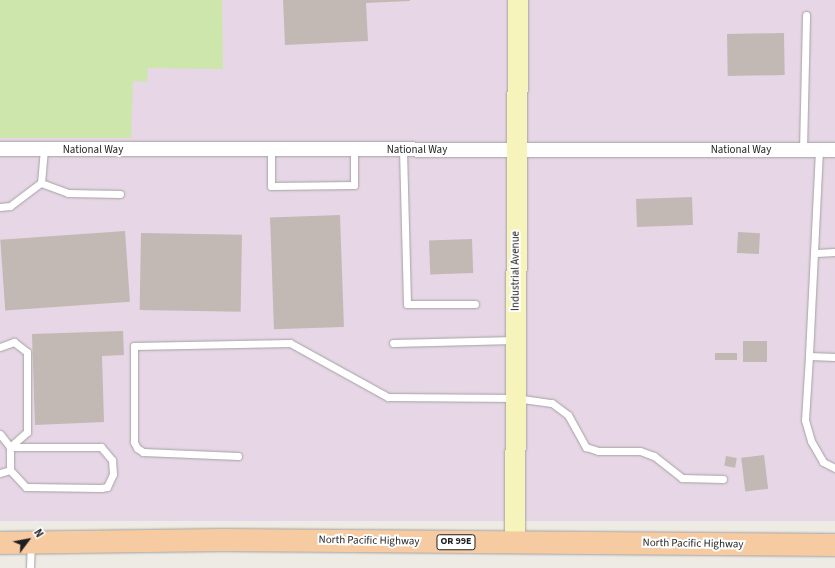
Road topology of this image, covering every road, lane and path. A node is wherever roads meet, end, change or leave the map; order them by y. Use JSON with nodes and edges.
{"nodes":[{"id":1,"x":518,"y":0,"type":"edge"},
{"id":2,"x":806,"y":15,"type":"dead end"},
{"id":3,"x":0,"y":149,"type":"edge"},
{"id":4,"x":44,"y":150,"type":"junction"},
{"id":5,"x":270,"y":150,"type":"junction"},
{"id":6,"x":354,"y":150,"type":"junction"},
{"id":7,"x":403,"y":150,"type":"junction"},
{"id":8,"x":803,"y":150,"type":"junction"},
{"id":9,"x":819,"y":150,"type":"junction"},
{"id":10,"x":835,"y":150,"type":"edge"},
{"id":11,"x":516,"y":151,"type":"junction"},
{"id":12,"x":41,"y":183,"type":"junction"},
{"id":13,"x":120,"y":194,"type":"dead end"},
{"id":14,"x":0,"y":207,"type":"edge"},
{"id":15,"x":835,"y":252,"type":"edge"},
{"id":16,"x":816,"y":253,"type":"junction"},
{"id":17,"x":475,"y":304,"type":"dead end"},
{"id":18,"x":516,"y":340,"type":"junction"},
{"id":19,"x":392,"y":343,"type":"dead end"},
{"id":20,"x":0,"y":347,"type":"edge"},
{"id":21,"x":809,"y":356,"type":"junction"},
{"id":22,"x":835,"y":358,"type":"edge"},
{"id":23,"x":515,"y":398,"type":"junction"},
{"id":24,"x":0,"y":434,"type":"edge"},
{"id":25,"x":10,"y":447,"type":"junction"},
{"id":26,"x":238,"y":456,"type":"dead end"},
{"id":27,"x":835,"y":468,"type":"edge"},
{"id":28,"x":10,"y":470,"type":"junction"},
{"id":29,"x":0,"y":473,"type":"edge"},
{"id":30,"x":723,"y":480,"type":"dead end"},
{"id":31,"x":32,"y":542,"type":"junction"},
{"id":32,"x":515,"y":542,"type":"junction"},
{"id":33,"x":0,"y":543,"type":"edge"},
{"id":34,"x":835,"y":545,"type":"edge"},
{"id":35,"x":30,"y":568,"type":"edge"}],
"edges":[{"from":1,"to":11,"type":"street","name":"Industrial Avenue"},
{"from":2,"to":8,"type":"lane"},
{"from":3,"to":4,"type":"street","name":"National Way"},
{"from":4,"to":5,"type":"street","name":"National Way"},
{"from":4,"to":12,"type":"lane"},
{"from":5,"to":6,"type":"street","name":"National Way"},
{"from":5,"to":6,"type":"lane"},
{"from":6,"to":7,"type":"street","name":"National Way"},
{"from":7,"to":11,"type":"street","name":"National Way"},
{"from":7,"to":17,"type":"lane"},
{"from":8,"to":9,"type":"street","name":"National Way"},
{"from":8,"to":11,"type":"street","name":"National Way"},
{"from":9,"to":10,"type":"street","name":"National Way"},
{"from":9,"to":16,"type":"lane"},
{"from":11,"to":18,"type":"street","name":"Industrial Avenue"},
{"from":12,"to":13,"type":"lane"},
{"from":12,"to":14,"type":"lane"},
{"from":15,"to":16,"type":"lane"},
{"from":16,"to":21,"type":"lane"},
{"from":18,"to":19,"type":"lane"},
{"from":18,"to":23,"type":"street","name":"Industrial Avenue"},
{"from":20,"to":25,"type":"lane"},
{"from":21,"to":22,"type":"lane"},
{"from":21,"to":27,"type":"lane"},
{"from":23,"to":26,"type":"lane"},
{"from":23,"to":30,"type":"lane"},
{"from":23,"to":32,"type":"street","name":"Industrial Avenue"},
{"from":24,"to":25,"type":"lane"},
{"from":25,"to":28,"type":"lane"},
{"from":25,"to":28,"type":"lane"},
{"from":28,"to":29,"type":"lane"},
{"from":31,"to":32,"type":"main road","name":"North Pacific Highway","number":"OR 99E"},
{"from":31,"to":33,"type":"main road","name":"North Pacific Highway","number":"OR 99E"},
{"from":31,"to":35,"type":"lane"},
{"from":32,"to":34,"type":"main road","name":"North Pacific Highway","number":"OR 99E"}]}
